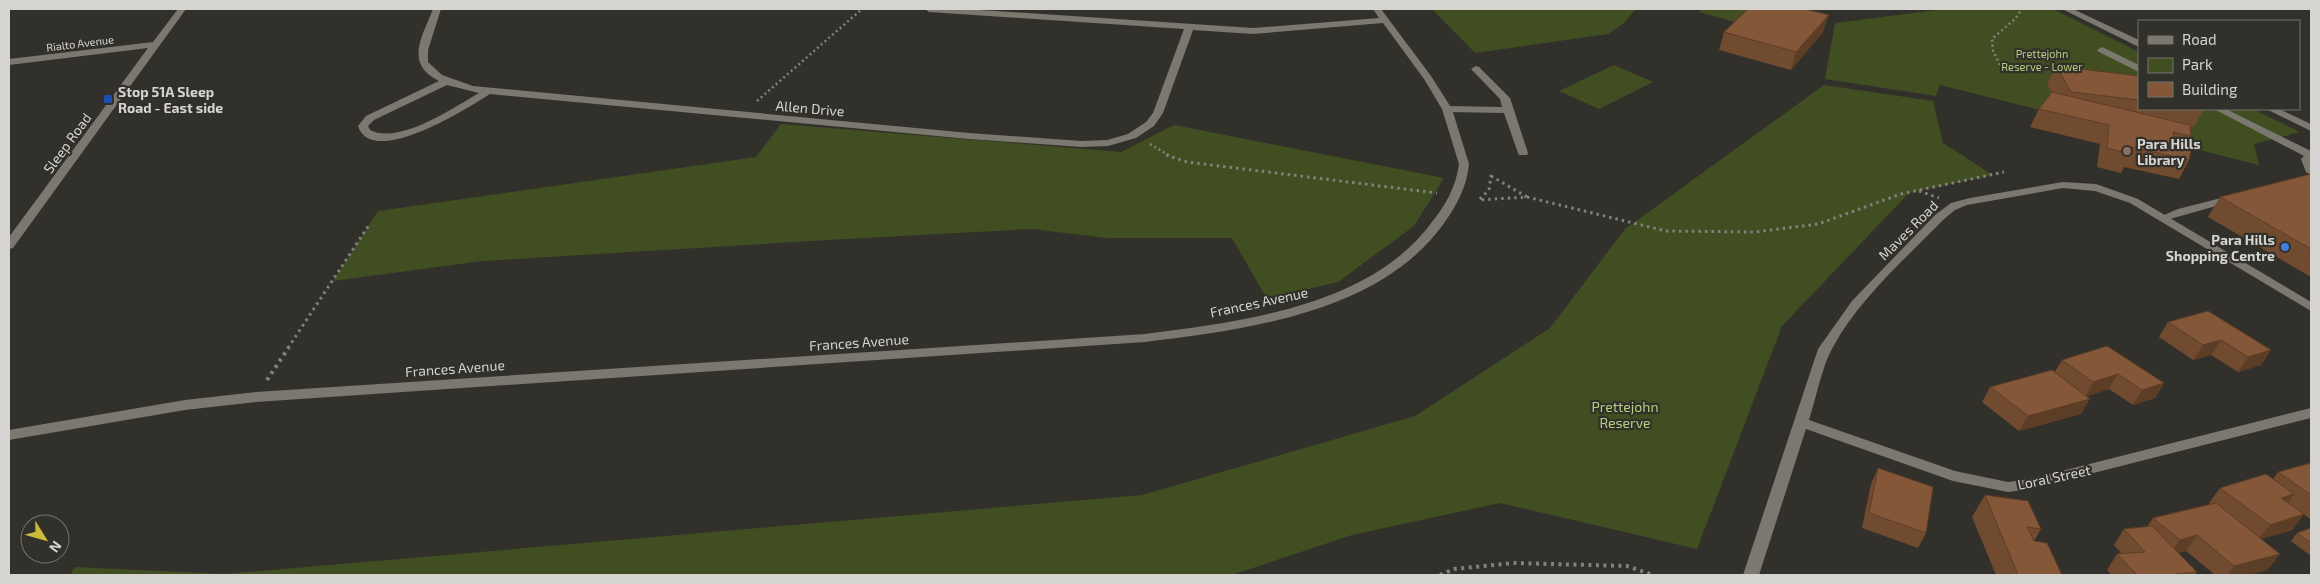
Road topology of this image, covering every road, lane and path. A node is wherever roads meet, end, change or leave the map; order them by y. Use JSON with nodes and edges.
{"nodes":[{"id":1,"x":182,"y":9,"type":"edge"},
{"id":2,"x":437,"y":9,"type":"edge"},
{"id":3,"x":862,"y":9,"type":"edge"},
{"id":4,"x":929,"y":9,"type":"edge"},
{"id":5,"x":1377,"y":9,"type":"edge"},
{"id":6,"x":2022,"y":9,"type":"edge"},
{"id":7,"x":2066,"y":9,"type":"edge"},
{"id":8,"x":1386,"y":20,"type":"junction"},
{"id":9,"x":1189,"y":27,"type":"junction"},
{"id":10,"x":2138,"y":44,"type":"edge"},
{"id":11,"x":154,"y":45,"type":"junction"},
{"id":12,"x":2102,"y":50,"type":"dead end"},
{"id":13,"x":9,"y":62,"type":"edge"},
{"id":14,"x":2000,"y":65,"type":"dead end"},
{"id":15,"x":1476,"y":68,"type":"dead end"},
{"id":16,"x":2138,"y":68,"type":"edge"},
{"id":17,"x":447,"y":81,"type":"junction"},
{"id":18,"x":489,"y":91,"type":"junction"},
{"id":19,"x":1447,"y":109,"type":"junction"},
{"id":20,"x":1508,"y":110,"type":"junction"},
{"id":21,"x":2221,"y":110,"type":"edge"},
{"id":22,"x":2273,"y":110,"type":"edge"},
{"id":23,"x":741,"y":115,"type":"junction"},
{"id":24,"x":2311,"y":128,"type":"edge"},
{"id":25,"x":1147,"y":142,"type":"dead end"},
{"id":26,"x":1523,"y":153,"type":"dead end"},
{"id":27,"x":2311,"y":155,"type":"edge"},
{"id":28,"x":2004,"y":172,"type":"dead end"},
{"id":29,"x":2310,"y":178,"type":"edge"},
{"id":30,"x":1918,"y":190,"type":"junction"},
{"id":31,"x":1446,"y":194,"type":"dead end"},
{"id":32,"x":1527,"y":196,"type":"junction"},
{"id":33,"x":2246,"y":196,"type":"edge"},
{"id":34,"x":1944,"y":200,"type":"dead end"},
{"id":35,"x":2163,"y":218,"type":"junction"},
{"id":36,"x":25,"y":222,"type":"junction"},
{"id":37,"x":9,"y":225,"type":"edge"},
{"id":38,"x":370,"y":225,"type":"dead end"},
{"id":39,"x":9,"y":245,"type":"edge"},
{"id":40,"x":2311,"y":307,"type":"edge"},
{"id":41,"x":256,"y":397,"type":"junction"},
{"id":42,"x":2311,"y":413,"type":"edge"},
{"id":43,"x":1800,"y":422,"type":"junction"},
{"id":44,"x":9,"y":435,"type":"edge"},
{"id":45,"x":1440,"y":575,"type":"edge"},
{"id":46,"x":1653,"y":575,"type":"edge"},
{"id":47,"x":1751,"y":575,"type":"edge"}],
"edges":[{"from":1,"to":11,"type":"street","name":"Sleep Road"},
{"from":2,"to":17,"type":"street","name":"Allen Drive"},
{"from":3,"to":23,"type":"path"},
{"from":4,"to":9,"type":"street"},
{"from":5,"to":8,"type":"street","name":"Frances Avenue"},
{"from":6,"to":14,"type":"path"},
{"from":7,"to":10,"type":"street"},
{"from":8,"to":9,"type":"street"},
{"from":8,"to":19,"type":"street","name":"Frances Avenue"},
{"from":9,"to":23,"type":"street","name":"Allen Drive"},
{"from":11,"to":13,"type":"street","name":"Rialto Avenue"},
{"from":11,"to":36,"type":"street","name":"Sleep Road"},
{"from":12,"to":16,"type":"street"},
{"from":15,"to":20,"type":"street"},
{"from":17,"to":18,"type":"street","name":"Allen Drive"},
{"from":17,"to":18,"type":"street"},
{"from":18,"to":23,"type":"street","name":"Allen Drive"},
{"from":19,"to":20,"type":"street"},
{"from":19,"to":41,"type":"street","name":"Frances Avenue"},
{"from":20,"to":26,"type":"street"},
{"from":21,"to":27,"type":"street"},
{"from":22,"to":24,"type":"street"},
{"from":25,"to":31,"type":"path"},
{"from":27,"to":29,"type":"street"},
{"from":28,"to":30,"type":"path"},
{"from":30,"to":32,"type":"path"},
{"from":30,"to":34,"type":"path"},
{"from":32,"to":32,"type":"path"},
{"from":33,"to":35,"type":"street"},
{"from":35,"to":40,"type":"street","name":"Maves Road"},
{"from":35,"to":43,"type":"street","name":"Maves Road"},
{"from":36,"to":37,"type":"street"},
{"from":36,"to":39,"type":"street","name":"Sleep Road"},
{"from":38,"to":41,"type":"path"},
{"from":41,"to":44,"type":"street","name":"Frances Avenue"},
{"from":42,"to":43,"type":"street","name":"Loral Street"},
{"from":43,"to":47,"type":"street","name":"Maves Road"},
{"from":45,"to":46,"type":"path"}]}
